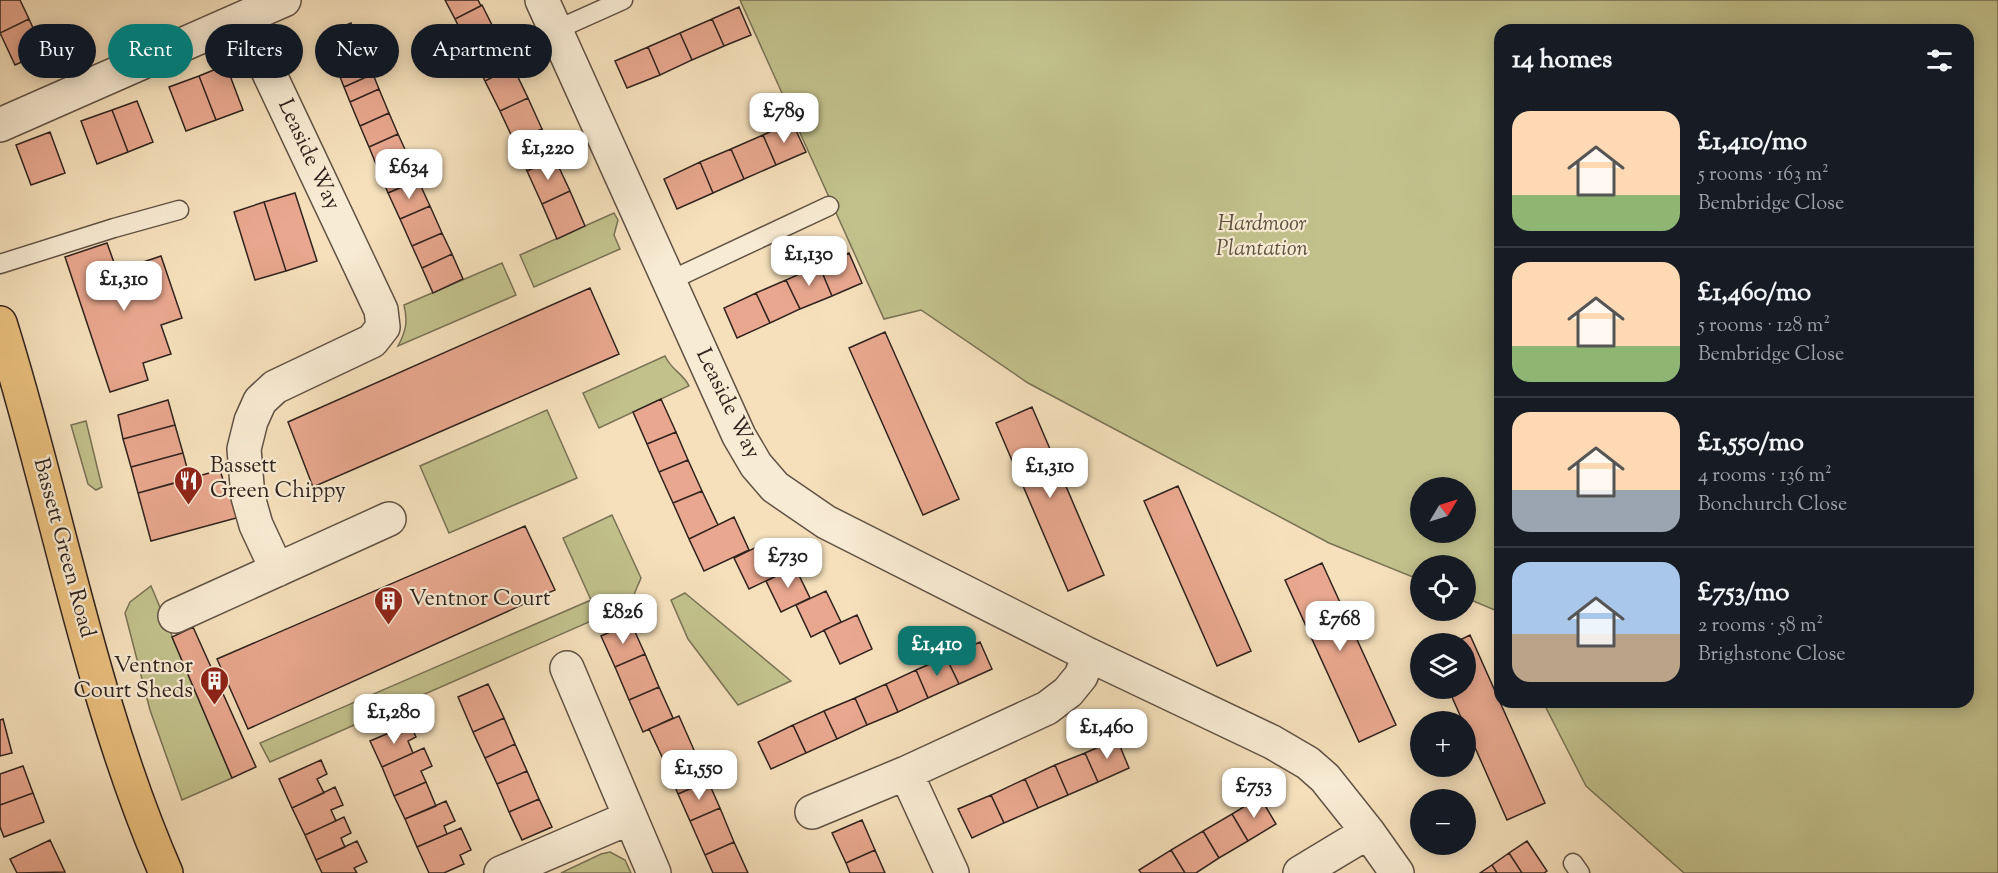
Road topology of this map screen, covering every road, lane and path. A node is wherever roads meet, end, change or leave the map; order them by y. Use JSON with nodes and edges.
{"nodes":[{"id":1,"x":284,"y":0,"type":"edge"},
{"id":2,"x":542,"y":0,"type":"edge"},
{"id":3,"x":623,"y":0,"type":"edge"},
{"id":4,"x":243,"y":18,"type":"junction"},
{"id":5,"x":556,"y":30,"type":"junction"},
{"id":6,"x":0,"y":125,"type":"edge"},
{"id":7,"x":829,"y":206,"type":"dead end"},
{"id":8,"x":179,"y":210,"type":"dead end"},
{"id":9,"x":0,"y":264,"type":"edge"},
{"id":10,"x":669,"y":281,"type":"junction"},
{"id":11,"x":0,"y":323,"type":"edge"},
{"id":12,"x":389,"y":519,"type":"dead end"},
{"id":13,"x":277,"y":570,"type":"junction"},
{"id":14,"x":175,"y":616,"type":"dead end"},
{"id":15,"x":1089,"y":655,"type":"junction"},
{"id":16,"x":567,"y":668,"type":"dead end"},
{"id":17,"x":906,"y":773,"type":"junction"},
{"id":18,"x":812,"y":812,"type":"dead end"},
{"id":19,"x":629,"y":818,"type":"junction"},
{"id":20,"x":1368,"y":832,"type":"junction"},
{"id":21,"x":166,"y":873,"type":"edge"},
{"id":22,"x":501,"y":873,"type":"edge"},
{"id":23,"x":654,"y":873,"type":"edge"},
{"id":24,"x":952,"y":873,"type":"edge"},
{"id":25,"x":1300,"y":873,"type":"edge"},
{"id":26,"x":1396,"y":873,"type":"edge"}],
"edges":[{"from":1,"to":4,"type":"street"},
{"from":2,"to":5,"type":"street","name":"Leaside Way"},
{"from":3,"to":5,"type":"lane"},
{"from":4,"to":6,"type":"street"},
{"from":4,"to":13,"type":"street","name":"Leaside Way"},
{"from":5,"to":10,"type":"street","name":"Leaside Way"},
{"from":7,"to":10,"type":"lane"},
{"from":8,"to":9,"type":"lane"},
{"from":10,"to":15,"type":"street","name":"Leaside Way"},
{"from":11,"to":21,"type":"main road","name":"Bassett Green Road"},
{"from":12,"to":13,"type":"street"},
{"from":13,"to":14,"type":"street"},
{"from":15,"to":17,"type":"street"},
{"from":15,"to":20,"type":"street","name":"Leaside Way"},
{"from":16,"to":19,"type":"street"},
{"from":17,"to":18,"type":"street"},
{"from":17,"to":24,"type":"street"},
{"from":19,"to":22,"type":"street"},
{"from":19,"to":23,"type":"street"},
{"from":20,"to":25,"type":"street"},
{"from":20,"to":26,"type":"street","name":"Leaside Way"}]}
